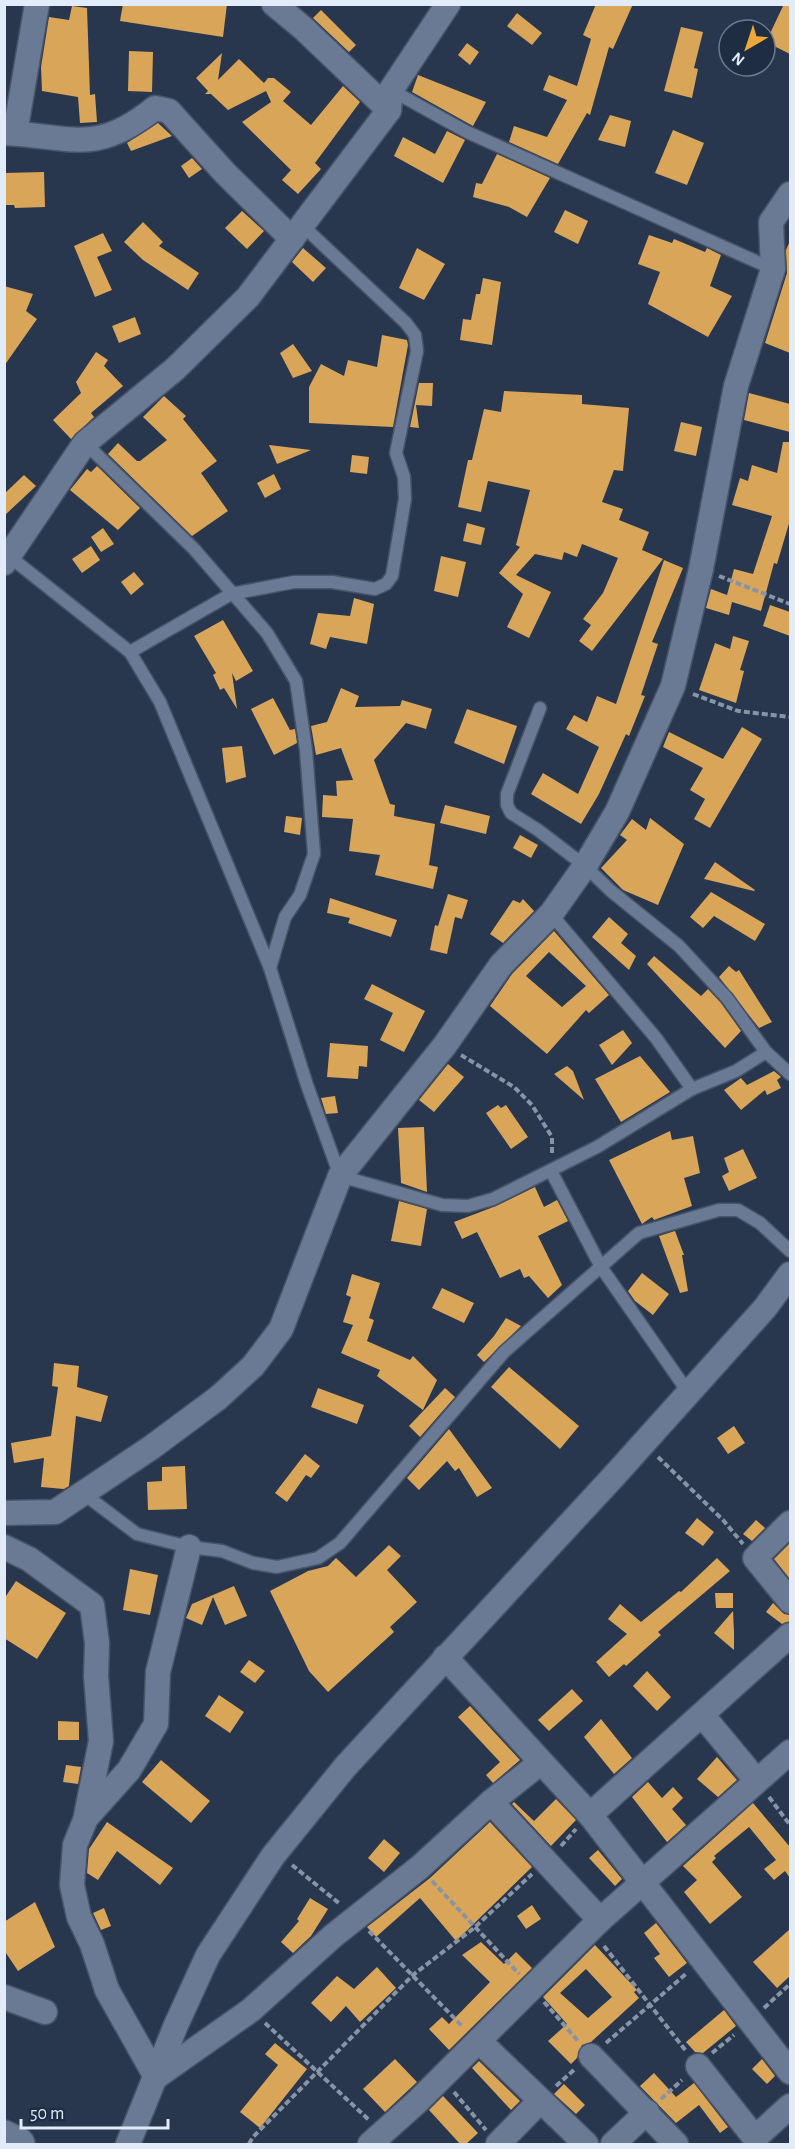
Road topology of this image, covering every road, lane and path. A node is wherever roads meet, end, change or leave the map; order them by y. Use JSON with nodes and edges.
{"nodes":[{"id":1,"x":37,"y":4,"type":"edge"},
{"id":2,"x":274,"y":4,"type":"edge"},
{"id":3,"x":448,"y":4,"type":"edge"},
{"id":4,"x":390,"y":100,"type":"junction"},
{"id":5,"x":10,"y":133,"type":"edge"},
{"id":6,"x":790,"y":194,"type":"edge"},
{"id":7,"x":298,"y":232,"type":"junction"},
{"id":8,"x":773,"y":269,"type":"junction"},
{"id":9,"x":85,"y":443,"type":"junction"},
{"id":10,"x":6,"y":557,"type":"edge"},
{"id":11,"x":701,"y":568,"type":"junction"},
{"id":12,"x":231,"y":594,"type":"junction"},
{"id":13,"x":790,"y":604,"type":"edge"},
{"id":14,"x":130,"y":652,"type":"junction"},
{"id":15,"x":672,"y":686,"type":"junction"},
{"id":16,"x":540,"y":708,"type":"dead end"},
{"id":17,"x":790,"y":717,"type":"edge"},
{"id":18,"x":585,"y":866,"type":"junction"},
{"id":19,"x":551,"y":914,"type":"junction"},
{"id":20,"x":270,"y":968,"type":"junction"},
{"id":21,"x":445,"y":1045,"type":"junction"},
{"id":22,"x":766,"y":1052,"type":"junction"},
{"id":23,"x":790,"y":1074,"type":"edge"},
{"id":24,"x":692,"y":1089,"type":"junction"},
{"id":25,"x":551,"y":1171,"type":"junction"},
{"id":26,"x":340,"y":1176,"type":"junction"},
{"id":27,"x":790,"y":1251,"type":"edge"},
{"id":28,"x":601,"y":1267,"type":"junction"},
{"id":29,"x":790,"y":1274,"type":"edge"},
{"id":30,"x":688,"y":1392,"type":"junction"},
{"id":31,"x":642,"y":1442,"type":"junction"},
{"id":32,"x":84,"y":1494,"type":"junction"},
{"id":33,"x":4,"y":1513,"type":"edge"},
{"id":34,"x":790,"y":1523,"type":"edge"},
{"id":35,"x":4,"y":1546,"type":"edge"},
{"id":36,"x":189,"y":1547,"type":"junction"},
{"id":37,"x":755,"y":1558,"type":"junction"},
{"id":38,"x":790,"y":1601,"type":"edge"},
{"id":39,"x":790,"y":1635,"type":"edge"},
{"id":40,"x":445,"y":1657,"type":"junction"},
{"id":41,"x":703,"y":1716,"type":"junction"},
{"id":42,"x":790,"y":1752,"type":"edge"},
{"id":43,"x":540,"y":1763,"type":"junction"},
{"id":44,"x":756,"y":1780,"type":"junction"},
{"id":45,"x":491,"y":1802,"type":"junction"},
{"id":46,"x":590,"y":1815,"type":"junction"},
{"id":47,"x":86,"y":1818,"type":"junction"},
{"id":48,"x":790,"y":1825,"type":"edge"},
{"id":49,"x":273,"y":1856,"type":"junction"},
{"id":50,"x":546,"y":1861,"type":"junction"},
{"id":51,"x":420,"y":1867,"type":"junction"},
{"id":52,"x":643,"y":1881,"type":"junction"},
{"id":53,"x":357,"y":1919,"type":"junction"},
{"id":54,"x":596,"y":1925,"type":"junction"},
{"id":55,"x":474,"y":1928,"type":"junction"},
{"id":56,"x":705,"y":1959,"type":"junction"},
{"id":57,"x":412,"y":1975,"type":"junction"},
{"id":58,"x":532,"y":1988,"type":"junction"},
{"id":59,"x":4,"y":1997,"type":"edge"},
{"id":60,"x":651,"y":2005,"type":"junction"},
{"id":61,"x":251,"y":2010,"type":"junction"},
{"id":62,"x":45,"y":2012,"type":"dead end"},
{"id":63,"x":479,"y":2041,"type":"junction"},
{"id":64,"x":591,"y":2056,"type":"junction"},
{"id":65,"x":698,"y":2066,"type":"junction"},
{"id":66,"x":790,"y":2072,"type":"edge"},
{"id":67,"x":317,"y":2074,"type":"junction"},
{"id":68,"x":156,"y":2077,"type":"junction"},
{"id":69,"x":441,"y":2077,"type":"junction"},
{"id":70,"x":540,"y":2101,"type":"junction"},
{"id":71,"x":790,"y":2106,"type":"edge"},
{"id":72,"x":647,"y":2112,"type":"junction"},
{"id":73,"x":4,"y":2137,"type":"edge"},
{"id":74,"x":376,"y":2138,"type":"edge"},
{"id":75,"x":498,"y":2144,"type":"edge"},
{"id":76,"x":18,"y":2145,"type":"edge"},
{"id":77,"x":128,"y":2145,"type":"edge"},
{"id":78,"x":249,"y":2145,"type":"edge"},
{"id":79,"x":586,"y":2145,"type":"edge"},
{"id":80,"x":613,"y":2145,"type":"edge"},
{"id":81,"x":676,"y":2145,"type":"edge"}],
"edges":[{"from":1,"to":5,"type":"street"},
{"from":2,"to":4,"type":"street"},
{"from":3,"to":4,"type":"street"},
{"from":4,"to":7,"type":"street"},
{"from":4,"to":8,"type":"lane"},
{"from":5,"to":7,"type":"street"},
{"from":6,"to":8,"type":"street"},
{"from":7,"to":9,"type":"street"},
{"from":7,"to":12,"type":"lane"},
{"from":8,"to":11,"type":"street"},
{"from":9,"to":10,"type":"street"},
{"from":9,"to":12,"type":"lane"},
{"from":10,"to":14,"type":"lane"},
{"from":11,"to":13,"type":"path"},
{"from":11,"to":15,"type":"street"},
{"from":12,"to":14,"type":"lane"},
{"from":12,"to":20,"type":"lane"},
{"from":14,"to":20,"type":"lane"},
{"from":15,"to":17,"type":"path"},
{"from":15,"to":18,"type":"street"},
{"from":16,"to":18,"type":"lane"},
{"from":18,"to":19,"type":"street"},
{"from":18,"to":22,"type":"lane"},
{"from":19,"to":21,"type":"street"},
{"from":19,"to":24,"type":"lane"},
{"from":20,"to":26,"type":"lane"},
{"from":21,"to":25,"type":"path"},
{"from":21,"to":26,"type":"street"},
{"from":22,"to":23,"type":"lane"},
{"from":22,"to":24,"type":"lane"},
{"from":24,"to":25,"type":"lane"},
{"from":25,"to":26,"type":"lane"},
{"from":25,"to":28,"type":"lane"},
{"from":26,"to":32,"type":"street"},
{"from":27,"to":28,"type":"lane"},
{"from":28,"to":30,"type":"lane"},
{"from":28,"to":36,"type":"lane"},
{"from":29,"to":30,"type":"street"},
{"from":30,"to":31,"type":"street"},
{"from":31,"to":37,"type":"path"},
{"from":31,"to":40,"type":"street"},
{"from":32,"to":33,"type":"street"},
{"from":32,"to":36,"type":"lane"},
{"from":34,"to":37,"type":"street"},
{"from":35,"to":47,"type":"street"},
{"from":36,"to":47,"type":"street"},
{"from":37,"to":38,"type":"street"},
{"from":39,"to":41,"type":"street"},
{"from":40,"to":43,"type":"street"},
{"from":40,"to":49,"type":"street"},
{"from":41,"to":44,"type":"street"},
{"from":41,"to":46,"type":"street"},
{"from":42,"to":44,"type":"street"},
{"from":43,"to":45,"type":"street"},
{"from":43,"to":46,"type":"street"},
{"from":44,"to":48,"type":"path"},
{"from":44,"to":52,"type":"street"},
{"from":45,"to":50,"type":"street"},
{"from":45,"to":51,"type":"street"},
{"from":46,"to":50,"type":"path"},
{"from":46,"to":52,"type":"street"},
{"from":47,"to":68,"type":"street"},
{"from":49,"to":53,"type":"path"},
{"from":49,"to":68,"type":"street"},
{"from":50,"to":54,"type":"street"},
{"from":50,"to":55,"type":"path"},
{"from":51,"to":53,"type":"street"},
{"from":51,"to":55,"type":"path"},
{"from":52,"to":54,"type":"street"},
{"from":52,"to":56,"type":"street"},
{"from":53,"to":57,"type":"path"},
{"from":53,"to":61,"type":"street"},
{"from":54,"to":58,"type":"street"},
{"from":54,"to":60,"type":"path"},
{"from":55,"to":57,"type":"path"},
{"from":55,"to":58,"type":"path"},
{"from":56,"to":60,"type":"path"},
{"from":56,"to":66,"type":"street"},
{"from":57,"to":63,"type":"path"},
{"from":57,"to":67,"type":"path"},
{"from":58,"to":63,"type":"street"},
{"from":58,"to":64,"type":"path"},
{"from":59,"to":62,"type":"street"},
{"from":60,"to":64,"type":"path"},
{"from":60,"to":65,"type":"path"},
{"from":61,"to":67,"type":"path"},
{"from":61,"to":68,"type":"street"},
{"from":63,"to":69,"type":"street"},
{"from":63,"to":70,"type":"street"},
{"from":64,"to":70,"type":"path"},
{"from":64,"to":72,"type":"street"},
{"from":65,"to":71,"type":"street"},
{"from":65,"to":72,"type":"path"},
{"from":67,"to":74,"type":"path"},
{"from":67,"to":78,"type":"path"},
{"from":68,"to":77,"type":"street"},
{"from":69,"to":74,"type":"street"},
{"from":69,"to":75,"type":"path"},
{"from":70,"to":75,"type":"street"},
{"from":70,"to":79,"type":"street"},
{"from":72,"to":80,"type":"street"},
{"from":72,"to":81,"type":"street"},
{"from":73,"to":76,"type":"main road"}]}
